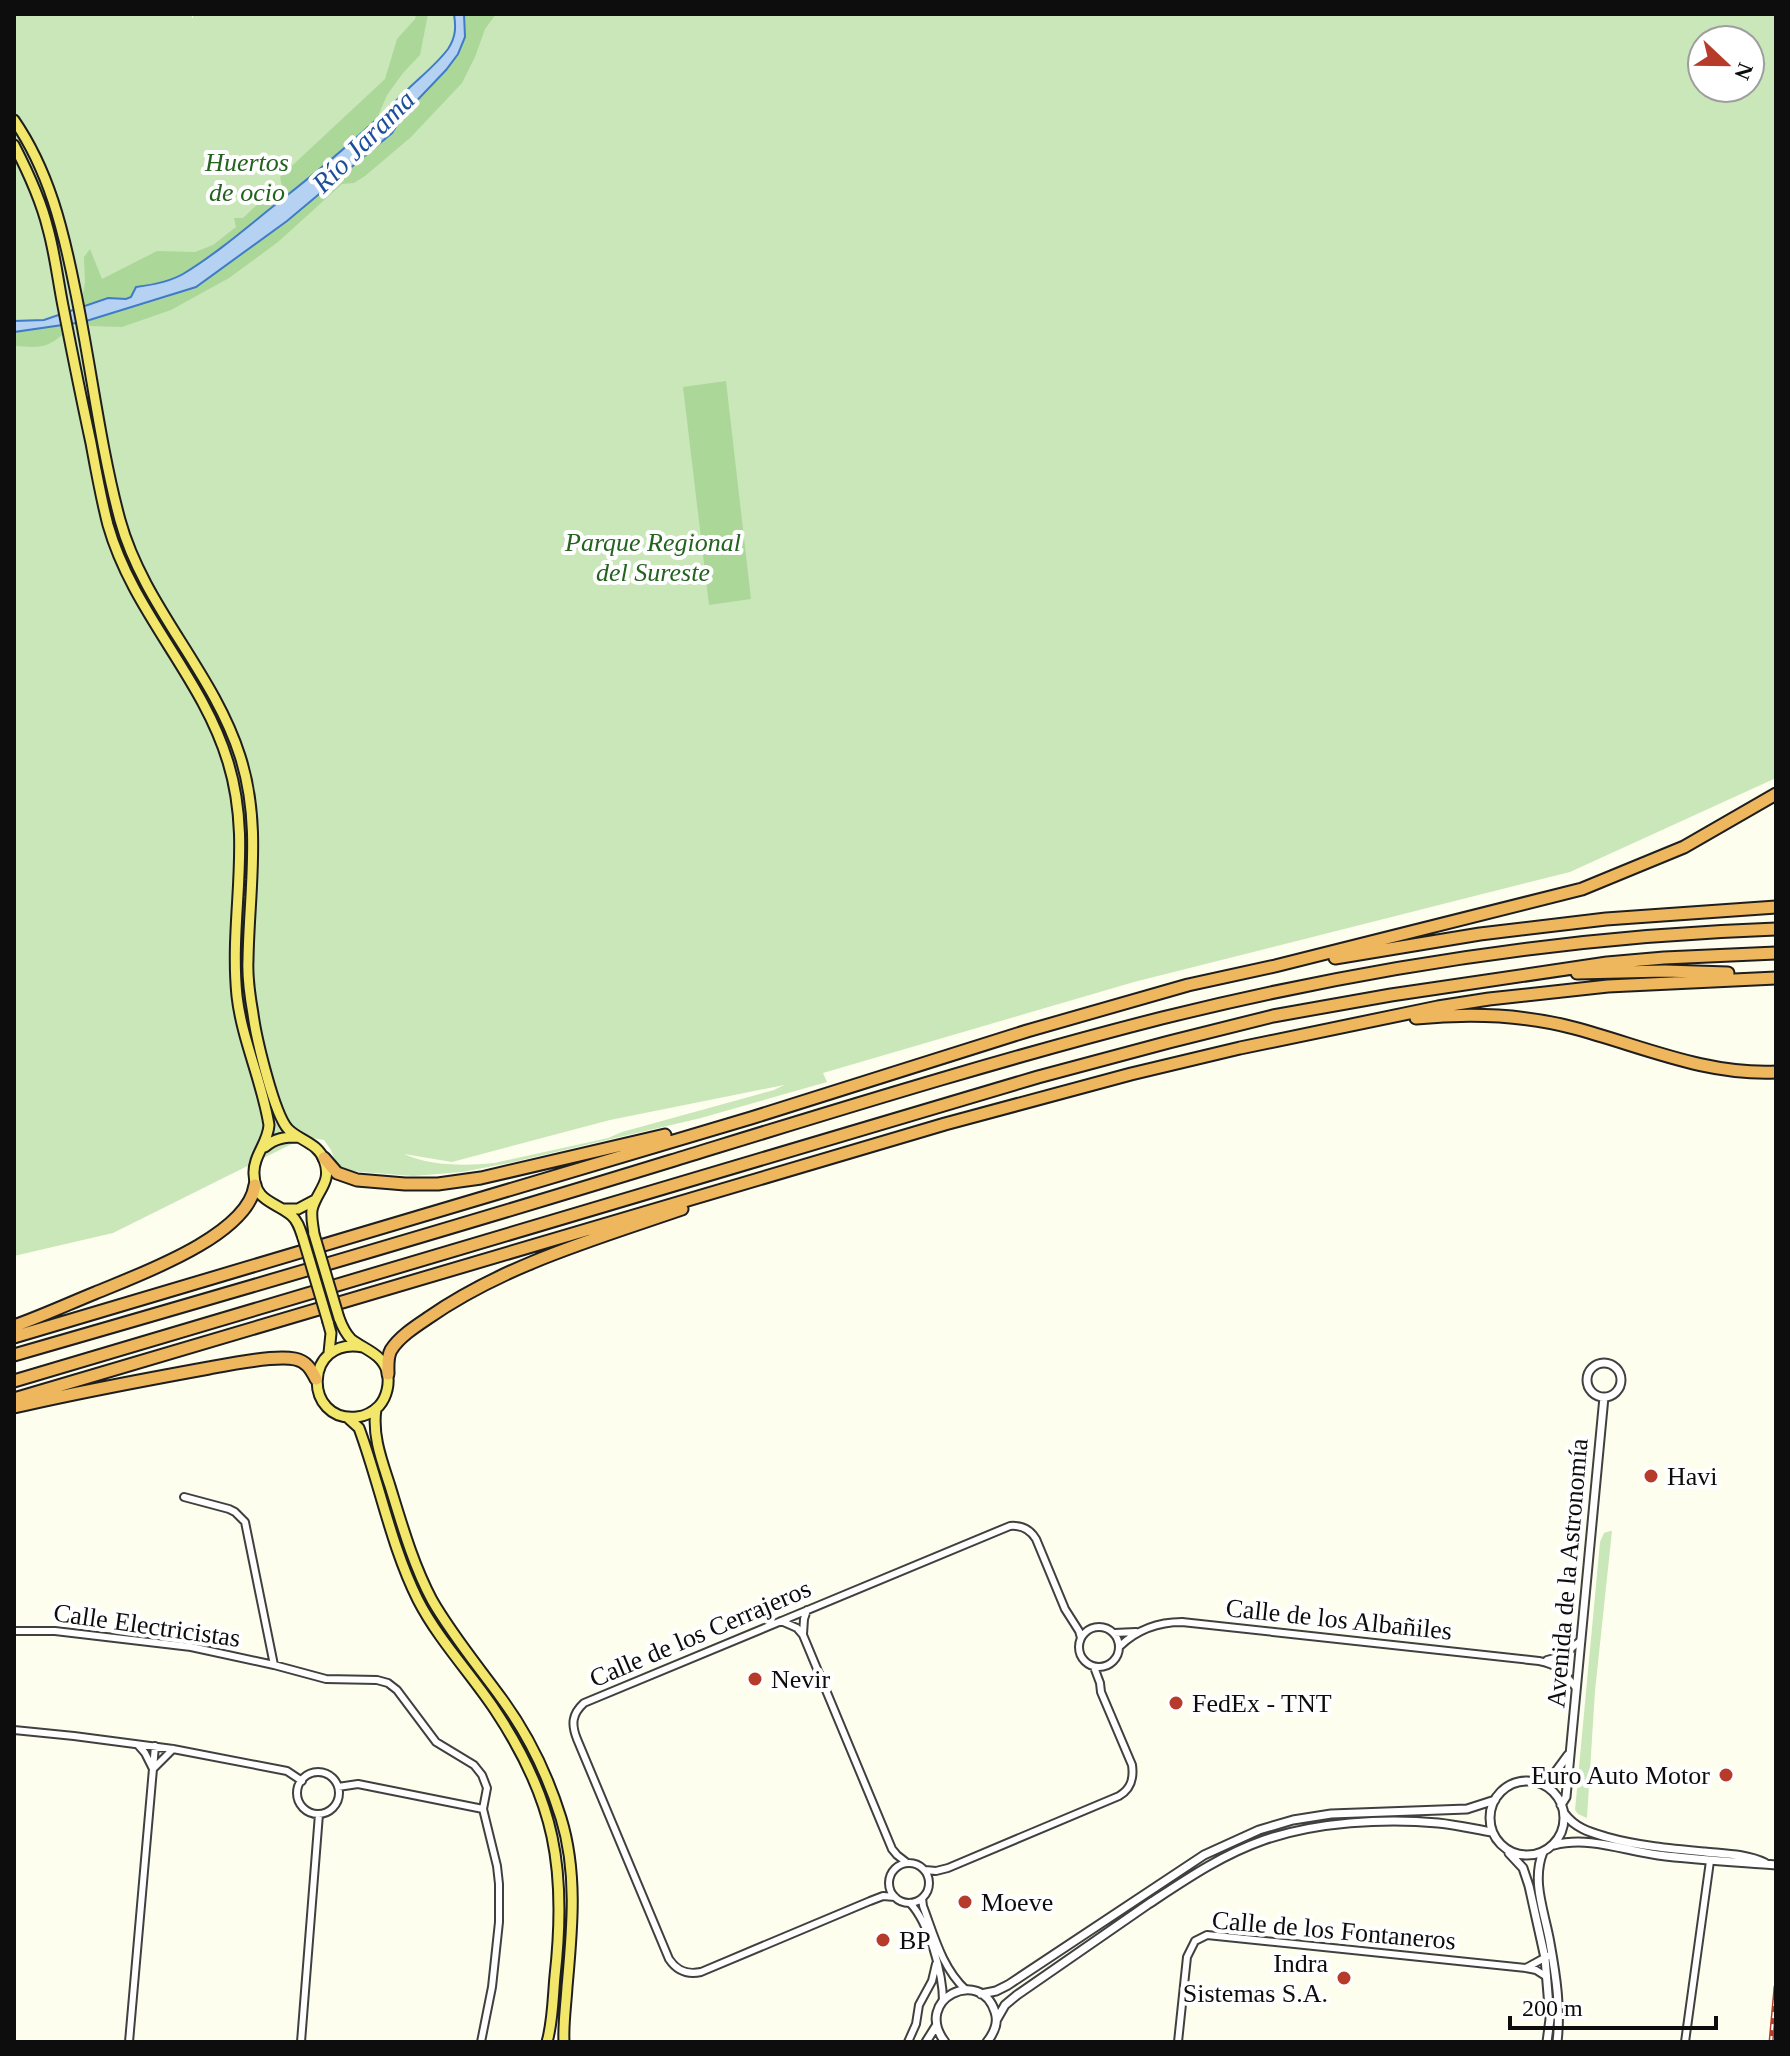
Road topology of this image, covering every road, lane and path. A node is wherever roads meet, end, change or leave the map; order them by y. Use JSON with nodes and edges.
{"nodes":[{"id":1,"x":14,"y":120,"type":"edge"},
{"id":2,"x":14,"y":145,"type":"edge"},
{"id":3,"x":1776,"y":794,"type":"edge"},
{"id":4,"x":1776,"y":907,"type":"edge"},
{"id":5,"x":1776,"y":929,"type":"edge"},
{"id":6,"x":1776,"y":953,"type":"edge"},
{"id":7,"x":1275,"y":966,"type":"junction"},
{"id":8,"x":1561,"y":970,"type":"junction"},
{"id":9,"x":1776,"y":976,"type":"edge"},
{"id":10,"x":1371,"y":1022,"type":"junction"},
{"id":11,"x":1776,"y":1072,"type":"edge"},
{"id":12,"x":783,"y":1107,"type":"junction"},
{"id":13,"x":299,"y":1137,"type":"junction"},
{"id":14,"x":262,"y":1150,"type":"junction"},
{"id":15,"x":324,"y":1158,"type":"junction"},
{"id":16,"x":821,"y":1161,"type":"junction"},
{"id":17,"x":255,"y":1185,"type":"junction"},
{"id":18,"x":315,"y":1200,"type":"junction"},
{"id":19,"x":282,"y":1209,"type":"junction"},
{"id":20,"x":14,"y":1326,"type":"edge"},
{"id":21,"x":14,"y":1337,"type":"edge"},
{"id":22,"x":363,"y":1347,"type":"junction"},
{"id":23,"x":329,"y":1353,"type":"junction"},
{"id":24,"x":14,"y":1355,"type":"edge"},
{"id":25,"x":388,"y":1374,"type":"junction"},
{"id":26,"x":316,"y":1379,"type":"junction"},
{"id":27,"x":14,"y":1381,"type":"edge"},
{"id":28,"x":1604,"y":1397,"type":"junction"},
{"id":29,"x":14,"y":1399,"type":"edge"},
{"id":30,"x":14,"y":1407,"type":"edge"},
{"id":31,"x":376,"y":1409,"type":"junction"},
{"id":32,"x":348,"y":1418,"type":"junction"},
{"id":33,"x":184,"y":1497,"type":"dead end"},
{"id":34,"x":807,"y":1610,"type":"junction"},
{"id":35,"x":781,"y":1621,"type":"junction"},
{"id":36,"x":14,"y":1631,"type":"edge"},
{"id":37,"x":1136,"y":1632,"type":"junction"},
{"id":38,"x":1114,"y":1633,"type":"junction"},
{"id":39,"x":803,"y":1635,"type":"junction"},
{"id":40,"x":1081,"y":1638,"type":"junction"},
{"id":41,"x":1580,"y":1641,"type":"junction"},
{"id":42,"x":1120,"y":1646,"type":"junction"},
{"id":43,"x":1539,"y":1661,"type":"junction"},
{"id":44,"x":274,"y":1665,"type":"junction"},
{"id":45,"x":1094,"y":1667,"type":"junction"},
{"id":46,"x":1576,"y":1688,"type":"junction"},
{"id":47,"x":14,"y":1730,"type":"edge"},
{"id":48,"x":137,"y":1744,"type":"junction"},
{"id":49,"x":155,"y":1746,"type":"junction"},
{"id":50,"x":173,"y":1749,"type":"junction"},
{"id":51,"x":1570,"y":1753,"type":"junction"},
{"id":52,"x":153,"y":1769,"type":"junction"},
{"id":53,"x":302,"y":1781,"type":"junction"},
{"id":54,"x":1533,"y":1782,"type":"junction"},
{"id":55,"x":338,"y":1787,"type":"junction"},
{"id":56,"x":1495,"y":1800,"type":"junction"},
{"id":57,"x":1562,"y":1808,"type":"junction"},
{"id":58,"x":483,"y":1809,"type":"junction"},
{"id":59,"x":319,"y":1814,"type":"junction"},
{"id":60,"x":1492,"y":1832,"type":"junction"},
{"id":61,"x":1552,"y":1846,"type":"junction"},
{"id":62,"x":1505,"y":1848,"type":"junction"},
{"id":63,"x":1692,"y":1851,"type":"junction"},
{"id":64,"x":1543,"y":1852,"type":"junction"},
{"id":65,"x":1731,"y":1854,"type":"junction"},
{"id":66,"x":1710,"y":1861,"type":"junction"},
{"id":67,"x":906,"y":1862,"type":"junction"},
{"id":68,"x":1773,"y":1865,"type":"edge"},
{"id":69,"x":925,"y":1870,"type":"junction"},
{"id":70,"x":895,"y":1897,"type":"junction"},
{"id":71,"x":922,"y":1898,"type":"junction"},
{"id":72,"x":910,"y":1903,"type":"junction"},
{"id":73,"x":1548,"y":1956,"type":"junction"},
{"id":74,"x":937,"y":1960,"type":"junction"},
{"id":75,"x":1526,"y":1968,"type":"junction"},
{"id":76,"x":1547,"y":1977,"type":"junction"},
{"id":77,"x":966,"y":1990,"type":"junction"},
{"id":78,"x":981,"y":1994,"type":"junction"},
{"id":79,"x":943,"y":2001,"type":"junction"},
{"id":80,"x":997,"y":2019,"type":"junction"},
{"id":81,"x":936,"y":2026,"type":"junction"},
{"id":82,"x":129,"y":2042,"type":"edge"},
{"id":83,"x":301,"y":2042,"type":"edge"},
{"id":84,"x":481,"y":2042,"type":"edge"},
{"id":85,"x":547,"y":2042,"type":"edge"},
{"id":86,"x":564,"y":2042,"type":"edge"},
{"id":87,"x":908,"y":2042,"type":"edge"},
{"id":88,"x":926,"y":2042,"type":"edge"},
{"id":89,"x":945,"y":2042,"type":"edge"},
{"id":90,"x":987,"y":2042,"type":"edge"},
{"id":91,"x":1178,"y":2042,"type":"edge"},
{"id":92,"x":1547,"y":2042,"type":"edge"},
{"id":93,"x":1557,"y":2042,"type":"edge"},
{"id":94,"x":1685,"y":2042,"type":"edge"}],
"edges":[{"from":1,"to":13,"type":"main road"},
{"from":2,"to":14,"type":"main road"},
{"from":3,"to":7,"type":"highway"},
{"from":4,"to":7,"type":"highway"},
{"from":5,"to":24,"type":"highway"},
{"from":6,"to":8,"type":"highway"},
{"from":7,"to":12,"type":"highway"},
{"from":8,"to":9,"type":"highway"},
{"from":8,"to":27,"type":"highway"},
{"from":9,"to":10,"type":"highway"},
{"from":10,"to":11,"type":"highway"},
{"from":10,"to":16,"type":"highway"},
{"from":12,"to":15,"type":"highway"},
{"from":12,"to":21,"type":"highway"},
{"from":13,"to":14,"type":"main road"},
{"from":13,"to":15,"type":"main road"},
{"from":14,"to":17,"type":"main road"},
{"from":15,"to":18,"type":"main road"},
{"from":16,"to":25,"type":"highway"},
{"from":16,"to":29,"type":"highway"},
{"from":17,"to":19,"type":"main road"},
{"from":17,"to":20,"type":"highway"},
{"from":18,"to":19,"type":"main road"},
{"from":18,"to":22,"type":"main road","bridge":true},
{"from":19,"to":23,"type":"main road","bridge":true},
{"from":22,"to":23,"type":"main road"},
{"from":22,"to":25,"type":"main road"},
{"from":23,"to":26,"type":"main road"},
{"from":25,"to":31,"type":"main road"},
{"from":26,"to":30,"type":"highway"},
{"from":26,"to":32,"type":"main road"},
{"from":28,"to":28,"type":"street"},
{"from":28,"to":41,"type":"street","name":"Avenida de la Astronomía"},
{"from":31,"to":32,"type":"main road"},
{"from":31,"to":86,"type":"main road"},
{"from":32,"to":85,"type":"main road"},
{"from":33,"to":44,"type":"street","name":"Calle Electricistas"},
{"from":34,"to":35,"type":"street","name":"Calle de los Cerrajeros"},
{"from":34,"to":39,"type":"street"},
{"from":34,"to":40,"type":"street","name":"Calle de los Cerrajeros"},
{"from":35,"to":39,"type":"street"},
{"from":35,"to":70,"type":"street","name":"Calle de los Cerrajeros"},
{"from":36,"to":44,"type":"street","name":"Calle Electricistas"},
{"from":37,"to":38,"type":"street","name":"Calle de los Albañiles"},
{"from":37,"to":42,"type":"street","name":"Calle de los Albañiles"},
{"from":37,"to":43,"type":"street","name":"Calle de los Albañiles"},
{"from":38,"to":40,"type":"street"},
{"from":38,"to":42,"type":"street"},
{"from":39,"to":67,"type":"street"},
{"from":40,"to":45,"type":"street"},
{"from":41,"to":43,"type":"street","name":"Calle de los Albañiles"},
{"from":41,"to":46,"type":"street","name":"Avenida de la Astronomía"},
{"from":42,"to":45,"type":"street"},
{"from":43,"to":46,"type":"street","name":"Calle de los Albañiles"},
{"from":44,"to":58,"type":"street","name":"Calle Electricistas"},
{"from":45,"to":69,"type":"street"},
{"from":46,"to":51,"type":"street","name":"Avenida de la Astronomía"},
{"from":47,"to":48,"type":"street"},
{"from":48,"to":49,"type":"street"},
{"from":48,"to":52,"type":"street"},
{"from":49,"to":50,"type":"street"},
{"from":49,"to":52,"type":"street"},
{"from":50,"to":52,"type":"street"},
{"from":50,"to":53,"type":"street"},
{"from":51,"to":54,"type":"street"},
{"from":51,"to":57,"type":"street","name":"Avenida de la Astronomía"},
{"from":52,"to":82,"type":"street"},
{"from":53,"to":55,"type":"street"},
{"from":53,"to":59,"type":"street"},
{"from":54,"to":56,"type":"street"},
{"from":54,"to":57,"type":"street"},
{"from":55,"to":58,"type":"street"},
{"from":55,"to":59,"type":"street"},
{"from":56,"to":60,"type":"street"},
{"from":56,"to":78,"type":"street"},
{"from":57,"to":61,"type":"street"},
{"from":57,"to":63,"type":"street"},
{"from":58,"to":84,"type":"street"},
{"from":59,"to":83,"type":"street"},
{"from":60,"to":62,"type":"street"},
{"from":60,"to":80,"type":"street"},
{"from":61,"to":64,"type":"street"},
{"from":61,"to":66,"type":"street"},
{"from":62,"to":64,"type":"street"},
{"from":62,"to":73,"type":"street"},
{"from":63,"to":65,"type":"street"},
{"from":63,"to":66,"type":"street"},
{"from":64,"to":73,"type":"street"},
{"from":65,"to":66,"type":"street"},
{"from":65,"to":68,"type":"street"},
{"from":66,"to":68,"type":"street"},
{"from":66,"to":94,"type":"street"},
{"from":67,"to":69,"type":"street"},
{"from":67,"to":70,"type":"street"},
{"from":69,"to":71,"type":"street"},
{"from":70,"to":72,"type":"street"},
{"from":71,"to":72,"type":"street"},
{"from":71,"to":77,"type":"street"},
{"from":72,"to":74,"type":"street"},
{"from":73,"to":75,"type":"street"},
{"from":73,"to":76,"type":"street"},
{"from":73,"to":93,"type":"street"},
{"from":74,"to":79,"type":"street"},
{"from":74,"to":87,"type":"street"},
{"from":75,"to":76,"type":"street","name":"Calle de los Fontaneros"},
{"from":75,"to":91,"type":"street","name":"Calle de los Fontaneros"},
{"from":76,"to":92,"type":"street"},
{"from":77,"to":78,"type":"street"},
{"from":77,"to":79,"type":"street"},
{"from":78,"to":80,"type":"street"},
{"from":79,"to":81,"type":"street"},
{"from":80,"to":90,"type":"street"},
{"from":81,"to":88,"type":"street"},
{"from":81,"to":89,"type":"street"}]}
